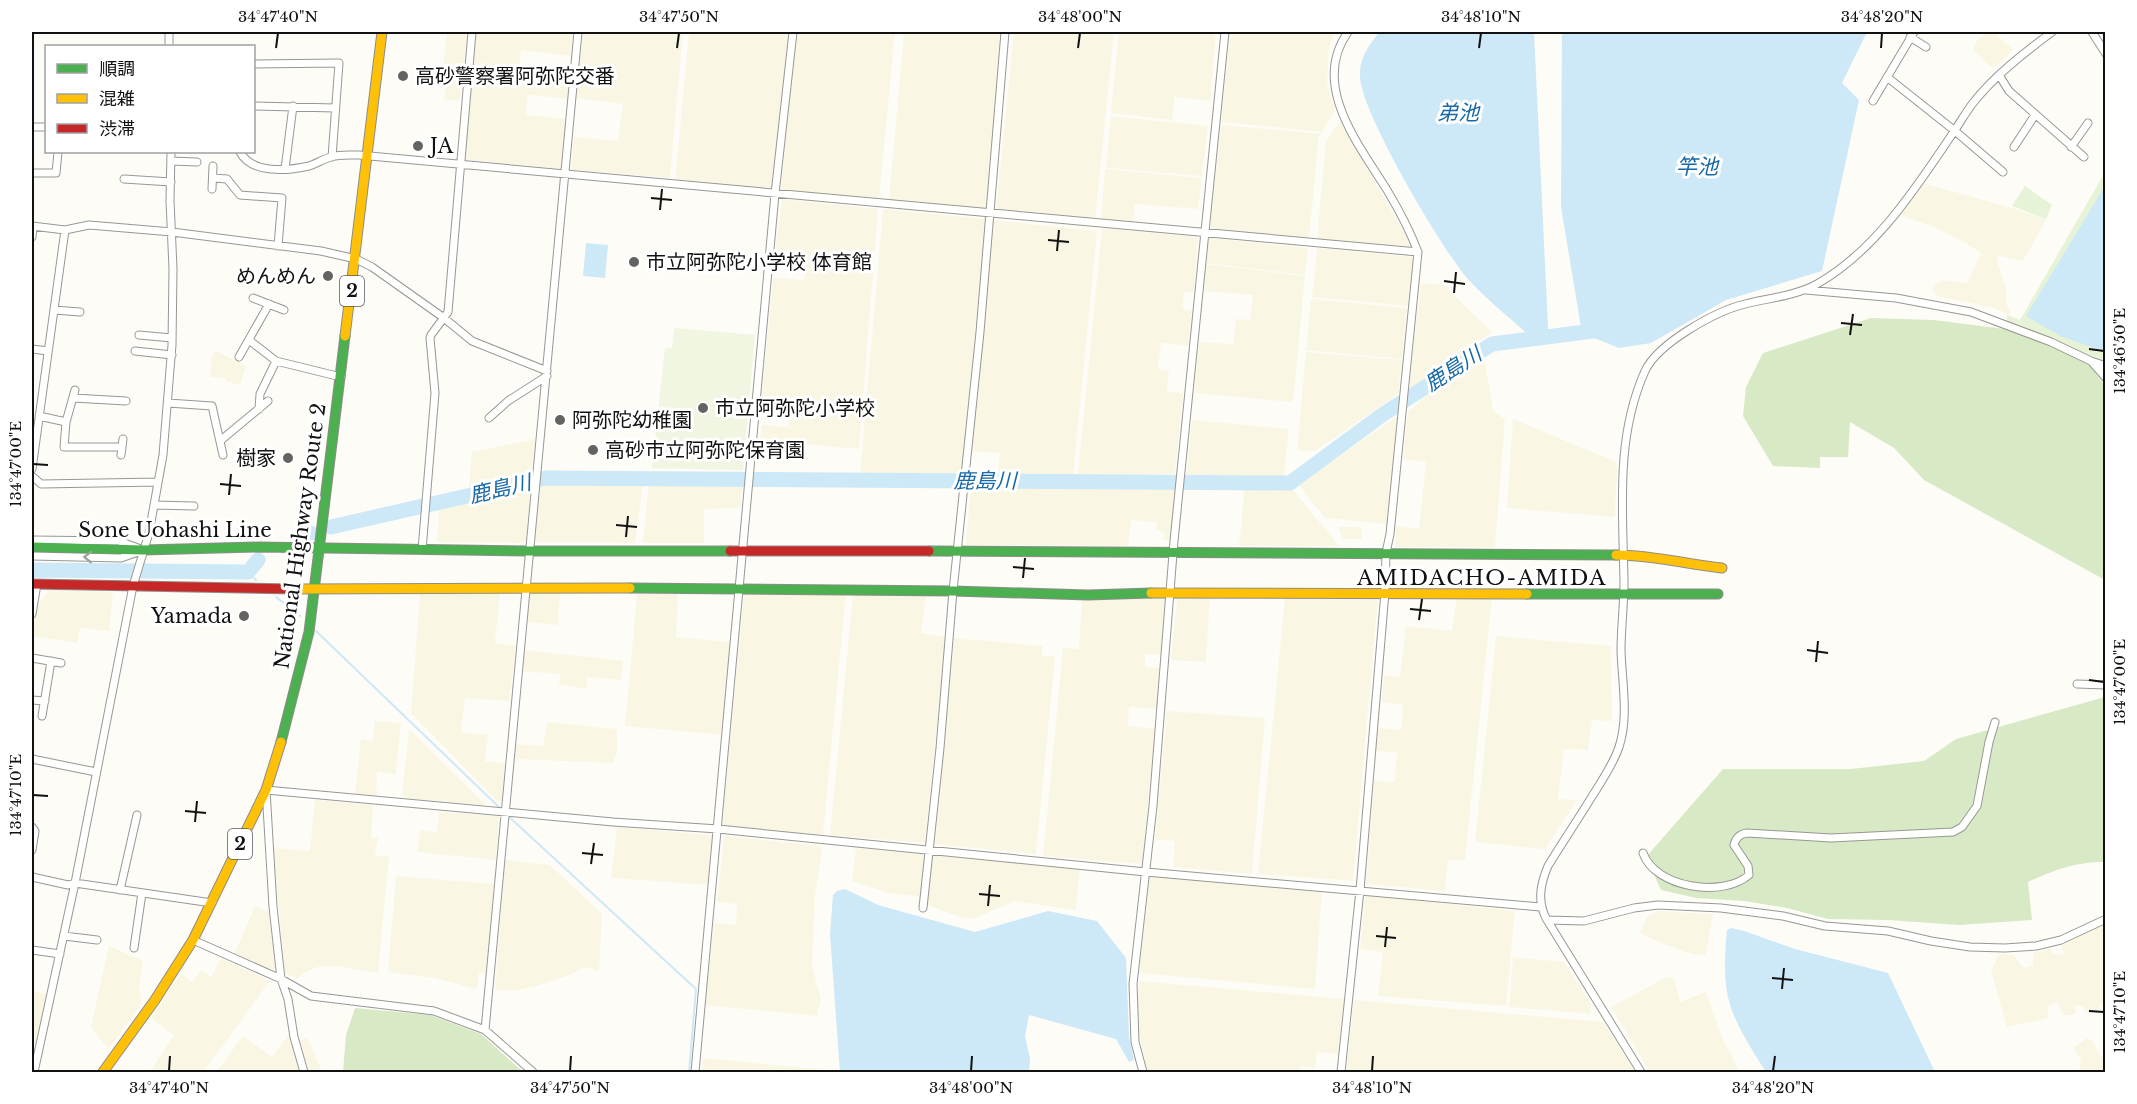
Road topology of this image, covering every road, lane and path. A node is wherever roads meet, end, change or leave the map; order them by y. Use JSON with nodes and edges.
{"nodes":[{"id":1,"x":382,"y":32,"type":"edge"},
{"id":2,"x":472,"y":32,"type":"edge"},
{"id":3,"x":579,"y":32,"type":"edge"},
{"id":4,"x":793,"y":32,"type":"edge"},
{"id":5,"x":1005,"y":32,"type":"edge"},
{"id":6,"x":1225,"y":32,"type":"edge"},
{"id":7,"x":1348,"y":32,"type":"edge"},
{"id":8,"x":2052,"y":32,"type":"edge"},
{"id":9,"x":2092,"y":32,"type":"edge"},
{"id":10,"x":1912,"y":34,"type":"edge"},
{"id":11,"x":1926,"y":47,"type":"dead end"},
{"id":12,"x":2106,"y":54,"type":"edge"},
{"id":13,"x":255,"y":64,"type":"edge"},
{"id":14,"x":1999,"y":75,"type":"junction"},
{"id":15,"x":1887,"y":77,"type":"junction"},
{"id":16,"x":1873,"y":101,"type":"dead end"},
{"id":17,"x":255,"y":106,"type":"edge"},
{"id":18,"x":293,"y":106,"type":"junction"},
{"id":19,"x":335,"y":108,"type":"junction"},
{"id":20,"x":2035,"y":115,"type":"junction"},
{"id":21,"x":2088,"y":123,"type":"dead end"},
{"id":22,"x":1955,"y":131,"type":"junction"},
{"id":23,"x":2014,"y":147,"type":"dead end"},
{"id":24,"x":2071,"y":147,"type":"junction"},
{"id":25,"x":58,"y":153,"type":"edge"},
{"id":26,"x":171,"y":153,"type":"edge"},
{"id":27,"x":240,"y":153,"type":"edge"},
{"id":28,"x":367,"y":156,"type":"junction"},
{"id":29,"x":332,"y":157,"type":"junction"},
{"id":30,"x":2084,"y":157,"type":"dead end"},
{"id":31,"x":171,"y":161,"type":"junction"},
{"id":32,"x":196,"y":162,"type":"dead end"},
{"id":33,"x":460,"y":165,"type":"junction"},
{"id":34,"x":213,"y":166,"type":"dead end"},
{"id":35,"x":285,"y":169,"type":"junction"},
{"id":36,"x":2003,"y":172,"type":"dead end"},
{"id":37,"x":32,"y":173,"type":"edge"},
{"id":38,"x":565,"y":174,"type":"junction"},
{"id":39,"x":213,"y":178,"type":"junction"},
{"id":40,"x":124,"y":179,"type":"dead end"},
{"id":41,"x":171,"y":182,"type":"junction"},
{"id":42,"x":212,"y":189,"type":"dead end"},
{"id":43,"x":775,"y":194,"type":"junction"},
{"id":44,"x":989,"y":213,"type":"junction"},
{"id":45,"x":32,"y":226,"type":"edge"},
{"id":46,"x":65,"y":230,"type":"junction"},
{"id":47,"x":171,"y":232,"type":"junction"},
{"id":48,"x":1204,"y":233,"type":"junction"},
{"id":49,"x":32,"y":237,"type":"edge"},
{"id":50,"x":278,"y":246,"type":"junction"},
{"id":51,"x":1418,"y":252,"type":"junction"},
{"id":52,"x":356,"y":259,"type":"junction"},
{"id":53,"x":1803,"y":290,"type":"junction"},
{"id":54,"x":253,"y":298,"type":"dead end"},
{"id":55,"x":269,"y":304,"type":"junction"},
{"id":56,"x":54,"y":310,"type":"junction"},
{"id":57,"x":284,"y":310,"type":"dead end"},
{"id":58,"x":80,"y":312,"type":"dead end"},
{"id":59,"x":444,"y":318,"type":"junction"},
{"id":60,"x":139,"y":335,"type":"dead end"},
{"id":61,"x":172,"y":338,"type":"junction"},
{"id":62,"x":249,"y":340,"type":"junction"},
{"id":63,"x":32,"y":349,"type":"edge"},
{"id":64,"x":48,"y":351,"type":"junction"},
{"id":65,"x":135,"y":351,"type":"dead end"},
{"id":66,"x":172,"y":355,"type":"junction"},
{"id":67,"x":239,"y":357,"type":"dead end"},
{"id":68,"x":276,"y":361,"type":"junction"},
{"id":69,"x":2091,"y":361,"type":"junction"},
{"id":70,"x":2106,"y":366,"type":"edge"},
{"id":71,"x":547,"y":373,"type":"junction"},
{"id":72,"x":341,"y":377,"type":"junction"},
{"id":73,"x":2106,"y":378,"type":"edge"},
{"id":74,"x":126,"y":401,"type":"dead end"},
{"id":75,"x":268,"y":401,"type":"dead end"},
{"id":76,"x":168,"y":403,"type":"junction"},
{"id":77,"x":259,"y":409,"type":"junction"},
{"id":78,"x":39,"y":416,"type":"junction"},
{"id":79,"x":489,"y":418,"type":"dead end"},
{"id":80,"x":66,"y":422,"type":"junction"},
{"id":81,"x":123,"y":439,"type":"dead end"},
{"id":82,"x":220,"y":441,"type":"junction"},
{"id":83,"x":223,"y":455,"type":"dead end"},
{"id":84,"x":32,"y":470,"type":"edge"},
{"id":85,"x":32,"y":476,"type":"edge"},
{"id":86,"x":159,"y":482,"type":"junction"},
{"id":87,"x":154,"y":505,"type":"junction"},
{"id":88,"x":194,"y":506,"type":"dead end"},
{"id":89,"x":32,"y":540,"type":"edge"},
{"id":90,"x":32,"y":548,"type":"edge"},
{"id":91,"x":143,"y":550,"type":"junction"},
{"id":92,"x":318,"y":550,"type":"junction"},
{"id":93,"x":422,"y":550,"type":"junction"},
{"id":94,"x":528,"y":551,"type":"junction"},
{"id":95,"x":743,"y":551,"type":"junction"},
{"id":96,"x":958,"y":551,"type":"junction"},
{"id":97,"x":1173,"y":552,"type":"junction"},
{"id":98,"x":1386,"y":554,"type":"junction"},
{"id":99,"x":1624,"y":555,"type":"junction"},
{"id":100,"x":32,"y":556,"type":"edge"},
{"id":101,"x":1722,"y":568,"type":"dead end"},
{"id":102,"x":134,"y":582,"type":"junction"},
{"id":103,"x":34,"y":584,"type":"edge"},
{"id":104,"x":526,"y":587,"type":"junction"},
{"id":105,"x":315,"y":588,"type":"junction"},
{"id":106,"x":740,"y":590,"type":"junction"},
{"id":107,"x":953,"y":591,"type":"junction"},
{"id":108,"x":1170,"y":592,"type":"junction"},
{"id":109,"x":1385,"y":592,"type":"junction"},
{"id":110,"x":1718,"y":594,"type":"dead end"},
{"id":111,"x":1624,"y":595,"type":"junction"},
{"id":112,"x":32,"y":614,"type":"edge"},
{"id":113,"x":32,"y":658,"type":"edge"},
{"id":114,"x":51,"y":661,"type":"junction"},
{"id":115,"x":61,"y":663,"type":"dead end"},
{"id":116,"x":2077,"y":684,"type":"dead end"},
{"id":117,"x":2106,"y":686,"type":"edge"},
{"id":118,"x":32,"y":700,"type":"edge"},
{"id":119,"x":45,"y":701,"type":"junction"},
{"id":120,"x":42,"y":716,"type":"dead end"},
{"id":121,"x":1995,"y":722,"type":"dead end"},
{"id":122,"x":32,"y":759,"type":"edge"},
{"id":123,"x":96,"y":772,"type":"junction"},
{"id":124,"x":266,"y":790,"type":"junction"},
{"id":125,"x":504,"y":810,"type":"junction"},
{"id":126,"x":137,"y":815,"type":"dead end"},
{"id":127,"x":32,"y":827,"type":"edge"},
{"id":128,"x":718,"y":829,"type":"junction"},
{"id":129,"x":32,"y":850,"type":"edge"},
{"id":130,"x":929,"y":851,"type":"junction"},
{"id":131,"x":1643,"y":853,"type":"dead end"},
{"id":132,"x":1146,"y":872,"type":"junction"},
{"id":133,"x":32,"y":877,"type":"edge"},
{"id":134,"x":75,"y":883,"type":"junction"},
{"id":135,"x":120,"y":890,"type":"junction"},
{"id":136,"x":1360,"y":890,"type":"junction"},
{"id":137,"x":142,"y":893,"type":"junction"},
{"id":138,"x":212,"y":903,"type":"junction"},
{"id":139,"x":1540,"y":907,"type":"junction"},
{"id":140,"x":922,"y":908,"type":"dead end"},
{"id":141,"x":2106,"y":919,"type":"edge"},
{"id":142,"x":1547,"y":920,"type":"junction"},
{"id":143,"x":64,"y":936,"type":"junction"},
{"id":144,"x":97,"y":940,"type":"dead end"},
{"id":145,"x":193,"y":940,"type":"junction"},
{"id":146,"x":134,"y":948,"type":"dead end"},
{"id":147,"x":32,"y":950,"type":"edge"},
{"id":148,"x":60,"y":954,"type":"junction"},
{"id":149,"x":281,"y":979,"type":"junction"},
{"id":150,"x":484,"y":1030,"type":"junction"},
{"id":151,"x":34,"y":1063,"type":"edge"},
{"id":152,"x":34,"y":1072,"type":"edge"},
{"id":153,"x":103,"y":1072,"type":"edge"},
{"id":154,"x":304,"y":1072,"type":"edge"},
{"id":155,"x":533,"y":1072,"type":"edge"},
{"id":156,"x":695,"y":1072,"type":"edge"},
{"id":157,"x":1143,"y":1072,"type":"edge"},
{"id":158,"x":1341,"y":1072,"type":"edge"},
{"id":159,"x":1641,"y":1072,"type":"edge"}],
"edges":[{"from":1,"to":28,"type":"main road","name":"National Highway Route 2","number":"2"},
{"from":2,"to":33,"type":"street"},
{"from":3,"to":38,"type":"street"},
{"from":4,"to":43,"type":"street"},
{"from":5,"to":44,"type":"street"},
{"from":6,"to":48,"type":"street"},
{"from":7,"to":51,"type":"street"},
{"from":8,"to":14,"type":"street"},
{"from":9,"to":12,"type":"street"},
{"from":10,"to":11,"type":"street"},
{"from":10,"to":15,"type":"street"},
{"from":13,"to":19,"type":"street"},
{"from":14,"to":20,"type":"street"},
{"from":14,"to":22,"type":"street"},
{"from":15,"to":16,"type":"street"},
{"from":15,"to":22,"type":"street"},
{"from":17,"to":18,"type":"street"},
{"from":18,"to":19,"type":"street"},
{"from":18,"to":35,"type":"street"},
{"from":19,"to":29,"type":"street"},
{"from":20,"to":23,"type":"street"},
{"from":20,"to":24,"type":"street"},
{"from":21,"to":24,"type":"street"},
{"from":22,"to":36,"type":"street"},
{"from":22,"to":53,"type":"street"},
{"from":24,"to":30,"type":"street"},
{"from":25,"to":37,"type":"street"},
{"from":26,"to":31,"type":"street"},
{"from":27,"to":35,"type":"street"},
{"from":28,"to":29,"type":"street"},
{"from":28,"to":33,"type":"street"},
{"from":28,"to":52,"type":"main road","name":"National Highway Route 2","number":"2"},
{"from":29,"to":35,"type":"street"},
{"from":31,"to":32,"type":"street"},
{"from":31,"to":41,"type":"street"},
{"from":33,"to":38,"type":"street"},
{"from":33,"to":59,"type":"street"},
{"from":34,"to":39,"type":"street"},
{"from":38,"to":43,"type":"street"},
{"from":38,"to":71,"type":"street"},
{"from":39,"to":42,"type":"street"},
{"from":39,"to":50,"type":"street"},
{"from":40,"to":41,"type":"street"},
{"from":41,"to":47,"type":"street"},
{"from":43,"to":44,"type":"street"},
{"from":43,"to":95,"type":"street"},
{"from":44,"to":48,"type":"street"},
{"from":44,"to":96,"type":"street"},
{"from":45,"to":46,"type":"street"},
{"from":45,"to":49,"type":"street"},
{"from":46,"to":47,"type":"street"},
{"from":46,"to":56,"type":"street"},
{"from":47,"to":50,"type":"street"},
{"from":47,"to":61,"type":"street"},
{"from":48,"to":51,"type":"street"},
{"from":48,"to":97,"type":"street"},
{"from":50,"to":52,"type":"street"},
{"from":51,"to":98,"type":"street"},
{"from":52,"to":59,"type":"street"},
{"from":52,"to":72,"type":"main road","name":"National Highway Route 2","number":"2"},
{"from":53,"to":69,"type":"street"},
{"from":53,"to":99,"type":"street"},
{"from":54,"to":55,"type":"street"},
{"from":55,"to":57,"type":"street"},
{"from":55,"to":62,"type":"street"},
{"from":56,"to":58,"type":"street"},
{"from":56,"to":64,"type":"street"},
{"from":59,"to":71,"type":"street"},
{"from":59,"to":93,"type":"street"},
{"from":60,"to":61,"type":"street"},
{"from":61,"to":66,"type":"street"},
{"from":62,"to":67,"type":"street"},
{"from":62,"to":68,"type":"street"},
{"from":63,"to":64,"type":"street"},
{"from":64,"to":78,"type":"street"},
{"from":65,"to":66,"type":"street"},
{"from":66,"to":76,"type":"street"},
{"from":68,"to":72,"type":"street"},
{"from":68,"to":77,"type":"street"},
{"from":69,"to":70,"type":"street"},
{"from":69,"to":73,"type":"street"},
{"from":71,"to":79,"type":"street"},
{"from":71,"to":94,"type":"street"},
{"from":72,"to":92,"type":"main road","name":"National Highway Route 2","number":"2"},
{"from":74,"to":80,"type":"street"},
{"from":75,"to":77,"type":"street"},
{"from":76,"to":82,"type":"street"},
{"from":76,"to":86,"type":"street"},
{"from":77,"to":82,"type":"street"},
{"from":78,"to":80,"type":"street"},
{"from":78,"to":84,"type":"street"},
{"from":80,"to":81,"type":"street"},
{"from":82,"to":83,"type":"street"},
{"from":85,"to":86,"type":"street"},
{"from":86,"to":87,"type":"street"},
{"from":87,"to":88,"type":"street"},
{"from":87,"to":91,"type":"street"},
{"from":89,"to":91,"type":"street"},
{"from":90,"to":91,"type":"main road","name":"Sone Uohashi Line"},
{"from":91,"to":92,"type":"main road","name":"Sone Uohashi Line"},
{"from":91,"to":100,"type":"street","one_way":true},
{"from":91,"to":102,"type":"street"},
{"from":92,"to":93,"type":"main road","name":"Sone Uohashi Line"},
{"from":92,"to":105,"type":"main road","name":"National Highway Route 2","number":"2"},
{"from":93,"to":94,"type":"main road","name":"Sone Uohashi Line"},
{"from":94,"to":95,"type":"main road","name":"Sone Uohashi Line"},
{"from":94,"to":104,"type":"street"},
{"from":95,"to":96,"type":"main road","name":"Sone Uohashi Line"},
{"from":95,"to":106,"type":"street"},
{"from":96,"to":97,"type":"main road","name":"Sone Uohashi Line"},
{"from":96,"to":107,"type":"street"},
{"from":97,"to":98,"type":"main road","name":"Sone Uohashi Line"},
{"from":97,"to":108,"type":"street"},
{"from":98,"to":99,"type":"main road","name":"Sone Uohashi Line"},
{"from":98,"to":109,"type":"street"},
{"from":99,"to":101,"type":"main road","name":"Sone Uohashi Line"},
{"from":99,"to":111,"type":"street"},
{"from":102,"to":103,"type":"main road"},
{"from":102,"to":105,"type":"main road"},
{"from":102,"to":123,"type":"street"},
{"from":103,"to":112,"type":"street"},
{"from":104,"to":105,"type":"main road"},
{"from":104,"to":106,"type":"main road"},
{"from":104,"to":125,"type":"street"},
{"from":105,"to":124,"type":"main road","name":"National Highway Route 2","number":"2"},
{"from":106,"to":107,"type":"main road"},
{"from":106,"to":128,"type":"street"},
{"from":107,"to":108,"type":"main road"},
{"from":107,"to":130,"type":"street"},
{"from":108,"to":109,"type":"main road"},
{"from":108,"to":132,"type":"street"},
{"from":109,"to":111,"type":"main road"},
{"from":109,"to":136,"type":"street"},
{"from":110,"to":111,"type":"main road"},
{"from":111,"to":139,"type":"street"},
{"from":113,"to":114,"type":"street"},
{"from":114,"to":115,"type":"street"},
{"from":114,"to":119,"type":"street"},
{"from":116,"to":117,"type":"street"},
{"from":118,"to":119,"type":"street"},
{"from":119,"to":120,"type":"street"},
{"from":121,"to":131,"type":"street"},
{"from":122,"to":123,"type":"street"},
{"from":123,"to":134,"type":"street"},
{"from":124,"to":125,"type":"street"},
{"from":124,"to":138,"type":"main road","name":"National Highway Route 2","number":"2"},
{"from":124,"to":149,"type":"street"},
{"from":125,"to":128,"type":"street"},
{"from":125,"to":150,"type":"street"},
{"from":126,"to":135,"type":"street"},
{"from":127,"to":129,"type":"street"},
{"from":128,"to":130,"type":"street"},
{"from":128,"to":156,"type":"street"},
{"from":130,"to":132,"type":"street"},
{"from":130,"to":140,"type":"street"},
{"from":132,"to":136,"type":"street"},
{"from":132,"to":157,"type":"street"},
{"from":133,"to":134,"type":"street"},
{"from":134,"to":135,"type":"street"},
{"from":134,"to":143,"type":"street"},
{"from":135,"to":137,"type":"street"},
{"from":136,"to":139,"type":"street"},
{"from":136,"to":158,"type":"street"},
{"from":137,"to":138,"type":"street"},
{"from":137,"to":146,"type":"street"},
{"from":138,"to":145,"type":"main road","name":"National Highway Route 2","number":"2"},
{"from":139,"to":142,"type":"street"},
{"from":141,"to":142,"type":"street"},
{"from":142,"to":159,"type":"street"},
{"from":143,"to":144,"type":"street"},
{"from":143,"to":148,"type":"street"},
{"from":145,"to":149,"type":"street"},
{"from":145,"to":153,"type":"main road","name":"National Highway Route 2","number":"2"},
{"from":147,"to":148,"type":"street"},
{"from":148,"to":151,"type":"street"},
{"from":149,"to":150,"type":"street"},
{"from":149,"to":154,"type":"street"},
{"from":150,"to":155,"type":"street"},
{"from":151,"to":152,"type":"street"}]}
